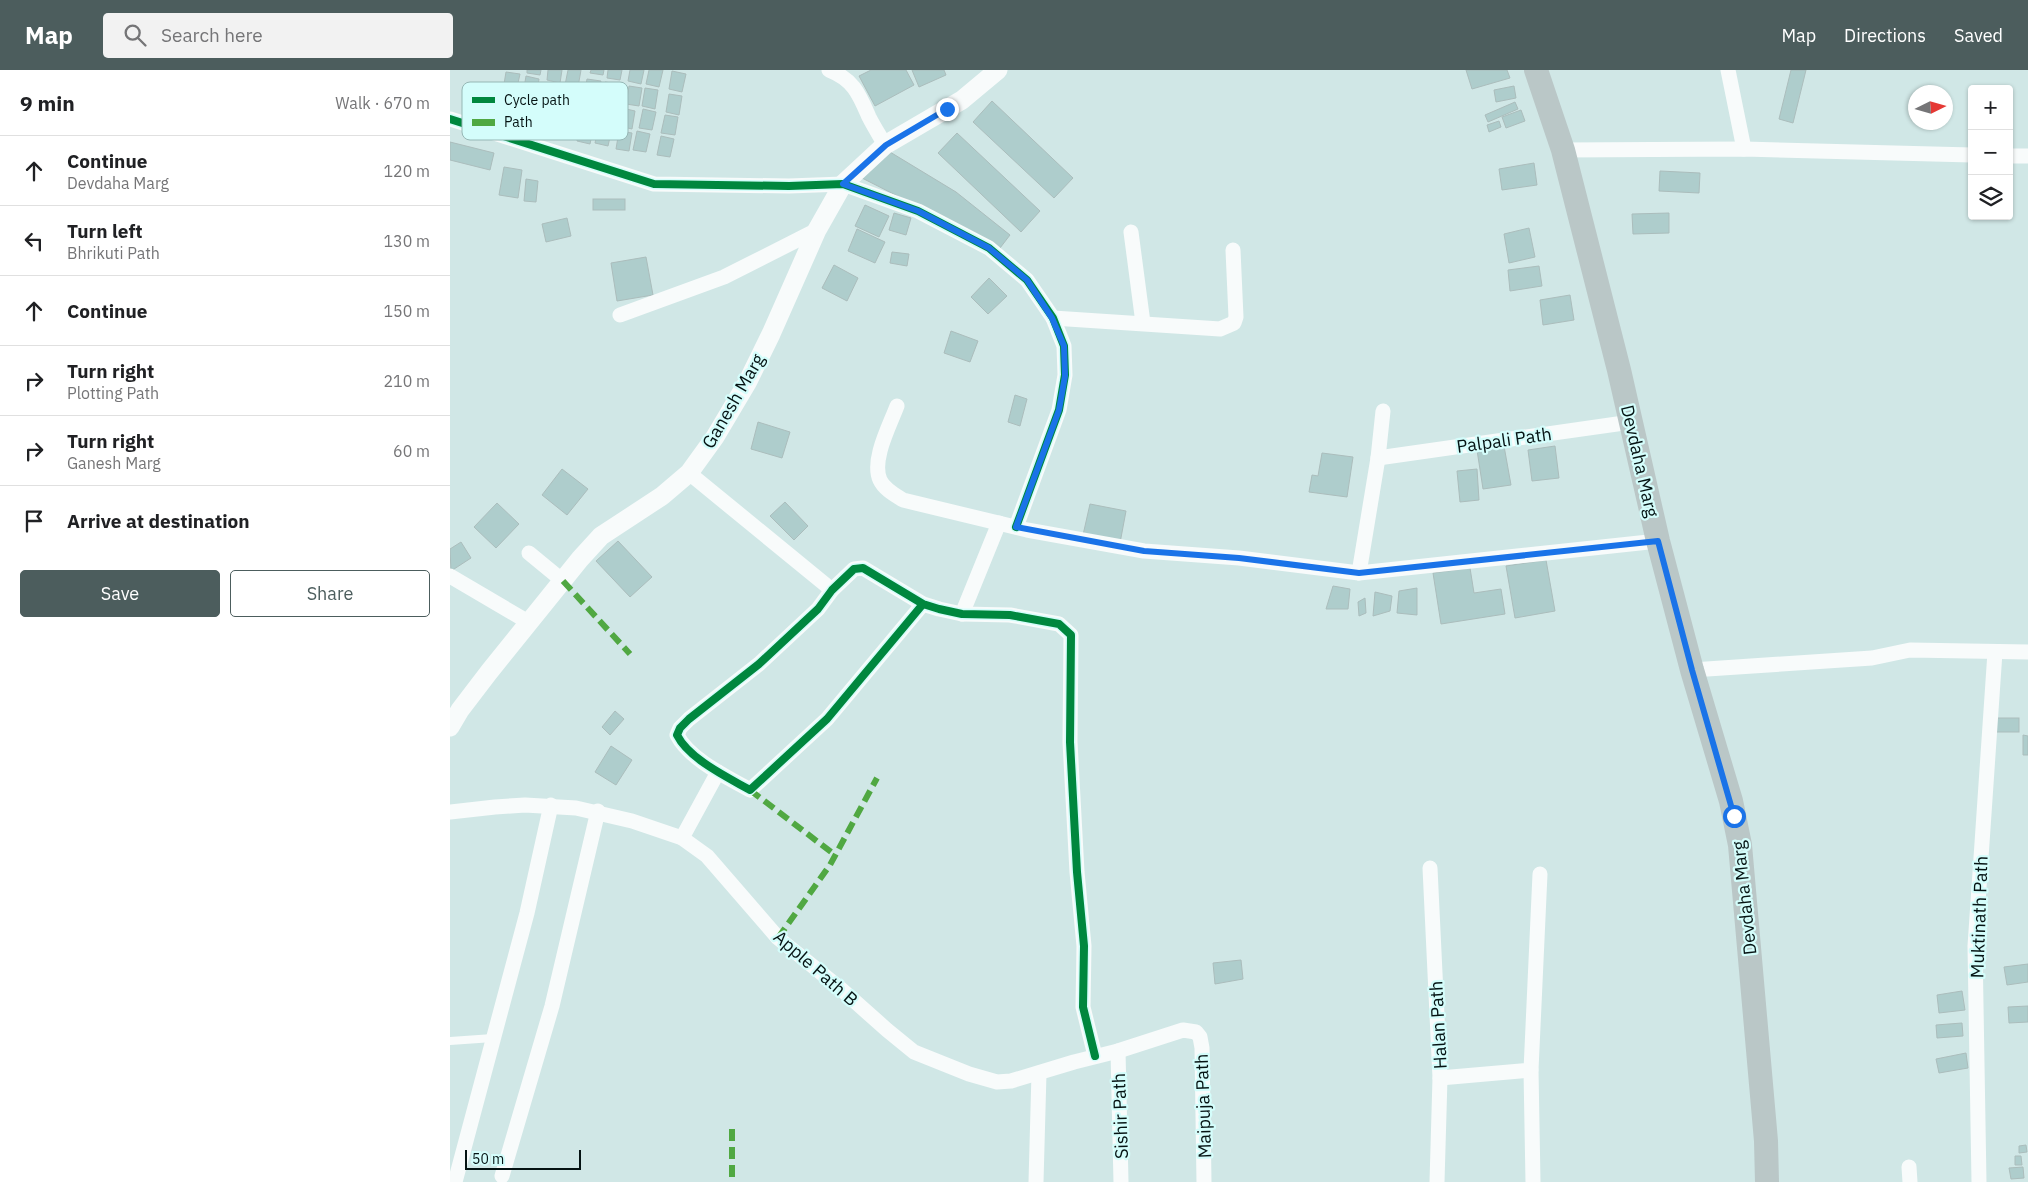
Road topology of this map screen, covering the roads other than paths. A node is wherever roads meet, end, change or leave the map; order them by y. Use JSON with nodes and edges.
{"nodes":[{"id":1,"x":829,"y":70,"type":"edge"},
{"id":2,"x":998,"y":70,"type":"edge"},
{"id":3,"x":1536,"y":70,"type":"edge"},
{"id":4,"x":1728,"y":70,"type":"edge"},
{"id":5,"x":450,"y":118,"type":"edge"},
{"id":6,"x":462,"y":122,"type":"edge"},
{"id":7,"x":518,"y":140,"type":"edge"},
{"id":8,"x":886,"y":145,"type":"junction"},
{"id":9,"x":1744,"y":149,"type":"junction"},
{"id":10,"x":1563,"y":150,"type":"junction"},
{"id":11,"x":1968,"y":155,"type":"edge"},
{"id":12,"x":2013,"y":156,"type":"edge"},
{"id":13,"x":2028,"y":156,"type":"edge"},
{"id":14,"x":843,"y":184,"type":"junction"},
{"id":15,"x":817,"y":230,"type":"junction"},
{"id":16,"x":1131,"y":232,"type":"dead end"},
{"id":17,"x":1233,"y":250,"type":"dead end"},
{"id":18,"x":620,"y":315,"type":"dead end"},
{"id":19,"x":1052,"y":318,"type":"junction"},
{"id":20,"x":1143,"y":323,"type":"junction"},
{"id":21,"x":897,"y":406,"type":"dead end"},
{"id":22,"x":1383,"y":411,"type":"dead end"},
{"id":23,"x":1630,"y":422,"type":"junction"},
{"id":24,"x":1378,"y":458,"type":"junction"},
{"id":25,"x":689,"y":473,"type":"junction"},
{"id":26,"x":1000,"y":524,"type":"junction"},
{"id":27,"x":1016,"y":527,"type":"junction"},
{"id":28,"x":1658,"y":541,"type":"junction"},
{"id":29,"x":529,"y":553,"type":"dead end"},
{"id":30,"x":1359,"y":573,"type":"junction"},
{"id":31,"x":450,"y":576,"type":"edge"},
{"id":32,"x":563,"y":581,"type":"junction"},
{"id":33,"x":832,"y":590,"type":"junction"},
{"id":34,"x":923,"y":604,"type":"junction"},
{"id":35,"x":962,"y":614,"type":"junction"},
{"id":36,"x":530,"y":623,"type":"junction"},
{"id":37,"x":1995,"y":652,"type":"junction"},
{"id":38,"x":2028,"y":652,"type":"edge"},
{"id":39,"x":1692,"y":670,"type":"junction"},
{"id":40,"x":450,"y":726,"type":"edge"},
{"id":41,"x":718,"y":772,"type":"junction"},
{"id":42,"x":550,"y":805,"type":"junction"},
{"id":43,"x":598,"y":811,"type":"junction"},
{"id":44,"x":450,"y":812,"type":"edge"},
{"id":45,"x":682,"y":838,"type":"junction"},
{"id":46,"x":1430,"y":868,"type":"dead end"},
{"id":47,"x":1540,"y":874,"type":"dead end"},
{"id":48,"x":1196,"y":1032,"type":"joint"},
{"id":49,"x":493,"y":1038,"type":"junction"},
{"id":50,"x":450,"y":1041,"type":"edge"},
{"id":51,"x":1118,"y":1051,"type":"junction"},
{"id":52,"x":1095,"y":1056,"type":"junction"},
{"id":53,"x":1531,"y":1070,"type":"junction"},
{"id":54,"x":1039,"y":1072,"type":"junction"},
{"id":55,"x":1440,"y":1078,"type":"junction"},
{"id":56,"x":502,"y":1176,"type":"dead end"},
{"id":57,"x":455,"y":1182,"type":"edge"},
{"id":58,"x":1036,"y":1182,"type":"edge"},
{"id":59,"x":1121,"y":1182,"type":"edge"},
{"id":60,"x":1204,"y":1182,"type":"edge"},
{"id":61,"x":1437,"y":1182,"type":"edge"},
{"id":62,"x":1533,"y":1182,"type":"edge"},
{"id":63,"x":1767,"y":1182,"type":"edge"},
{"id":64,"x":1979,"y":1182,"type":"edge"}],
"edges":[{"from":1,"to":8,"type":"street"},
{"from":2,"to":8,"type":"street","name":"Ganesh Marg"},
{"from":3,"to":10,"type":"main road","name":"Devdaha Marg"},
{"from":4,"to":9,"type":"street"},
{"from":5,"to":6,"type":"street"},
{"from":7,"to":14,"type":"street"},
{"from":8,"to":14,"type":"street","name":"Ganesh Marg"},
{"from":9,"to":10,"type":"street"},
{"from":9,"to":11,"type":"street"},
{"from":10,"to":23,"type":"main road","name":"Devdaha Marg"},
{"from":12,"to":13,"type":"street"},
{"from":14,"to":15,"type":"street","name":"Ganesh Marg"},
{"from":14,"to":19,"type":"street"},
{"from":15,"to":18,"type":"street"},
{"from":15,"to":25,"type":"street","name":"Ganesh Marg"},
{"from":16,"to":20,"type":"street"},
{"from":17,"to":20,"type":"street"},
{"from":19,"to":20,"type":"street"},
{"from":19,"to":27,"type":"street"},
{"from":21,"to":26,"type":"street"},
{"from":22,"to":24,"type":"street"},
{"from":23,"to":24,"type":"street","name":"Palpali Path"},
{"from":23,"to":28,"type":"main road","name":"Devdaha Marg"},
{"from":24,"to":30,"type":"street"},
{"from":25,"to":32,"type":"street","name":"Ganesh Marg"},
{"from":25,"to":33,"type":"street"},
{"from":26,"to":27,"type":"street"},
{"from":26,"to":35,"type":"street"},
{"from":27,"to":30,"type":"street"},
{"from":28,"to":30,"type":"street"},
{"from":28,"to":39,"type":"main road","name":"Devdaha Marg"},
{"from":29,"to":32,"type":"street"},
{"from":31,"to":36,"type":"street"},
{"from":32,"to":36,"type":"street","name":"Ganesh Marg"},
{"from":33,"to":34,"type":"street"},
{"from":33,"to":41,"type":"street"},
{"from":34,"to":35,"type":"street"},
{"from":34,"to":41,"type":"street"},
{"from":35,"to":52,"type":"street"},
{"from":36,"to":40,"type":"street","name":"Ganesh Marg"},
{"from":37,"to":38,"type":"street"},
{"from":37,"to":39,"type":"street"},
{"from":37,"to":64,"type":"street","name":"Muktinath Path"},
{"from":39,"to":63,"type":"main road","name":"Devdaha Marg"},
{"from":41,"to":45,"type":"street"},
{"from":42,"to":43,"type":"street","name":"Apple Path B"},
{"from":42,"to":44,"type":"street","name":"Apple Path B"},
{"from":42,"to":49,"type":"street"},
{"from":43,"to":45,"type":"street","name":"Apple Path B"},
{"from":43,"to":56,"type":"street"},
{"from":45,"to":54,"type":"street","name":"Apple Path B"},
{"from":46,"to":55,"type":"street","name":"Halan Path"},
{"from":47,"to":53,"type":"street"},
{"from":48,"to":51,"type":"street","name":"Apple Path B"},
{"from":48,"to":60,"type":"street","name":"Maipuja Path"},
{"from":49,"to":50,"type":"lane"},
{"from":49,"to":57,"type":"street"},
{"from":51,"to":52,"type":"street","name":"Apple Path B"},
{"from":51,"to":59,"type":"street","name":"Sishir Path"},
{"from":52,"to":54,"type":"street","name":"Apple Path B"},
{"from":53,"to":55,"type":"street"},
{"from":53,"to":62,"type":"street"},
{"from":54,"to":58,"type":"street"},
{"from":55,"to":61,"type":"street","name":"Halan Path"}]}
